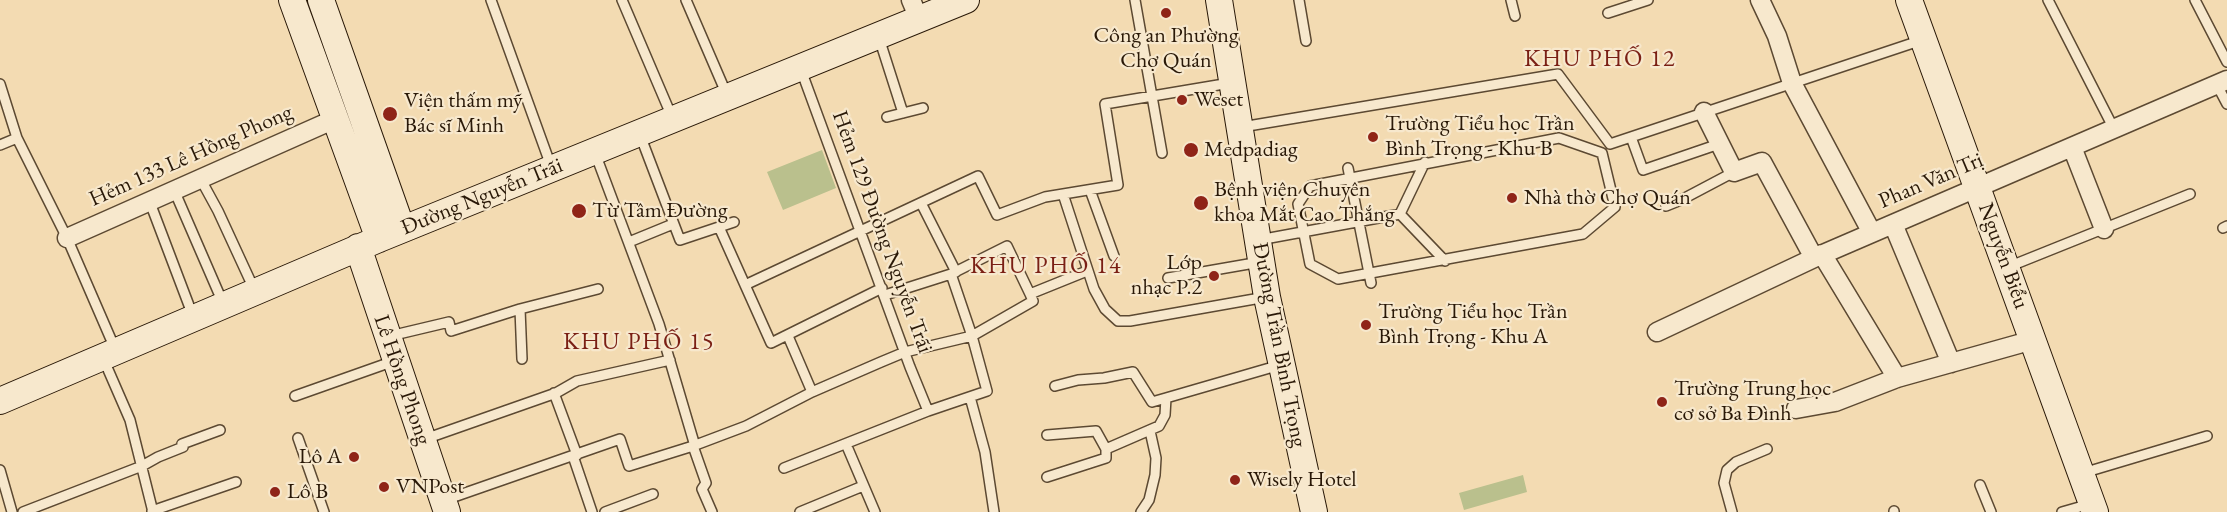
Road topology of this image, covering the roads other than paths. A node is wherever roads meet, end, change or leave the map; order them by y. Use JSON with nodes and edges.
{"nodes":[{"id":1,"x":292,"y":0,"type":"edge"},
{"id":2,"x":321,"y":0,"type":"edge"},
{"id":3,"x":491,"y":0,"type":"edge"},
{"id":4,"x":622,"y":0,"type":"edge"},
{"id":5,"x":686,"y":0,"type":"edge"},
{"id":6,"x":966,"y":0,"type":"edge"},
{"id":7,"x":1135,"y":0,"type":"edge"},
{"id":8,"x":1219,"y":0,"type":"edge"},
{"id":9,"x":1299,"y":0,"type":"edge"},
{"id":10,"x":1511,"y":0,"type":"edge"},
{"id":11,"x":1648,"y":0,"type":"edge"},
{"id":12,"x":1760,"y":0,"type":"edge"},
{"id":13,"x":1909,"y":0,"type":"edge"},
{"id":14,"x":2048,"y":0,"type":"edge"},
{"id":15,"x":2194,"y":0,"type":"edge"},
{"id":16,"x":1630,"y":2,"type":"edge"},
{"id":17,"x":915,"y":10,"type":"edge"},
{"id":18,"x":1608,"y":13,"type":"dead end"},
{"id":19,"x":1515,"y":16,"type":"dead end"},
{"id":20,"x":878,"y":36,"type":"junction"},
{"id":21,"x":1923,"y":39,"type":"junction"},
{"id":22,"x":1306,"y":41,"type":"dead end"},
{"id":23,"x":2227,"y":62,"type":"edge"},
{"id":24,"x":800,"y":67,"type":"junction"},
{"id":25,"x":1232,"y":82,"type":"junction"},
{"id":26,"x":1792,"y":83,"type":"junction"},
{"id":27,"x":2222,"y":83,"type":"edge"},
{"id":28,"x":0,"y":84,"type":"edge"},
{"id":29,"x":1152,"y":96,"type":"junction"},
{"id":30,"x":728,"y":97,"type":"junction"},
{"id":31,"x":2227,"y":104,"type":"edge"},
{"id":32,"x":923,"y":108,"type":"dead end"},
{"id":33,"x":1704,"y":112,"type":"junction"},
{"id":34,"x":903,"y":113,"type":"junction"},
{"id":35,"x":887,"y":117,"type":"dead end"},
{"id":36,"x":335,"y":119,"type":"junction"},
{"id":37,"x":673,"y":119,"type":"junction"},
{"id":38,"x":1240,"y":127,"type":"junction"},
{"id":39,"x":2114,"y":129,"type":"junction"},
{"id":40,"x":639,"y":133,"type":"junction"},
{"id":41,"x":1631,"y":137,"type":"junction"},
{"id":42,"x":17,"y":138,"type":"junction"},
{"id":43,"x":1610,"y":144,"type":"junction"},
{"id":44,"x":1719,"y":144,"type":"junction"},
{"id":45,"x":0,"y":145,"type":"edge"},
{"id":46,"x":2072,"y":147,"type":"junction"},
{"id":47,"x":594,"y":151,"type":"junction"},
{"id":48,"x":1162,"y":153,"type":"dead end"},
{"id":49,"x":1602,"y":153,"type":"junction"},
{"id":50,"x":1425,"y":162,"type":"junction"},
{"id":51,"x":552,"y":168,"type":"junction"},
{"id":52,"x":1734,"y":172,"type":"junction"},
{"id":53,"x":1349,"y":173,"type":"junction"},
{"id":54,"x":200,"y":178,"type":"junction"},
{"id":55,"x":1978,"y":187,"type":"junction"},
{"id":56,"x":174,"y":190,"type":"junction"},
{"id":57,"x":1090,"y":190,"type":"junction"},
{"id":58,"x":1063,"y":194,"type":"junction"},
{"id":59,"x":2190,"y":194,"type":"dead end"},
{"id":60,"x":149,"y":200,"type":"junction"},
{"id":61,"x":921,"y":202,"type":"junction"},
{"id":62,"x":1666,"y":206,"type":"dead end"},
{"id":63,"x":1400,"y":214,"type":"junction"},
{"id":64,"x":734,"y":222,"type":"dead end"},
{"id":65,"x":1359,"y":222,"type":"junction"},
{"id":66,"x":673,"y":224,"type":"junction"},
{"id":67,"x":1893,"y":224,"type":"junction"},
{"id":68,"x":719,"y":227,"type":"junction"},
{"id":69,"x":2104,"y":228,"type":"junction"},
{"id":70,"x":402,"y":229,"type":"junction"},
{"id":71,"x":861,"y":231,"type":"junction"},
{"id":72,"x":1303,"y":232,"type":"junction"},
{"id":73,"x":1872,"y":233,"type":"junction"},
{"id":74,"x":67,"y":238,"type":"junction"},
{"id":75,"x":629,"y":242,"type":"junction"},
{"id":76,"x":368,"y":243,"type":"junction"},
{"id":77,"x":1259,"y":252,"type":"junction"},
{"id":78,"x":1114,"y":256,"type":"dead end"},
{"id":79,"x":1818,"y":256,"type":"junction"},
{"id":80,"x":1445,"y":261,"type":"junction"},
{"id":81,"x":2007,"y":268,"type":"junction"},
{"id":82,"x":1087,"y":271,"type":"junction"},
{"id":83,"x":954,"y":273,"type":"junction"},
{"id":84,"x":1168,"y":278,"type":"dead end"},
{"id":85,"x":1370,"y":278,"type":"junction"},
{"id":86,"x":745,"y":285,"type":"junction"},
{"id":87,"x":598,"y":289,"type":"dead end"},
{"id":88,"x":255,"y":291,"type":"junction"},
{"id":89,"x":884,"y":291,"type":"junction"},
{"id":90,"x":1030,"y":294,"type":"junction"},
{"id":91,"x":1267,"y":297,"type":"junction"},
{"id":92,"x":224,"y":305,"type":"junction"},
{"id":93,"x":520,"y":309,"type":"junction"},
{"id":94,"x":194,"y":318,"type":"junction"},
{"id":95,"x":1657,"y":332,"type":"dead end"},
{"id":96,"x":788,"y":336,"type":"junction"},
{"id":97,"x":972,"y":336,"type":"junction"},
{"id":98,"x":2033,"y":340,"type":"junction"},
{"id":99,"x":392,"y":348,"type":"junction"},
{"id":100,"x":905,"y":352,"type":"junction"},
{"id":101,"x":109,"y":354,"type":"junction"},
{"id":102,"x":522,"y":359,"type":"dead end"},
{"id":103,"x":670,"y":360,"type":"junction"},
{"id":104,"x":1951,"y":363,"type":"junction"},
{"id":105,"x":1280,"y":365,"type":"junction"},
{"id":106,"x":1897,"y":378,"type":"junction"},
{"id":107,"x":1054,"y":386,"type":"dead end"},
{"id":108,"x":812,"y":392,"type":"junction"},
{"id":109,"x":554,"y":393,"type":"junction"},
{"id":110,"x":295,"y":396,"type":"dead end"},
{"id":111,"x":970,"y":397,"type":"junction"},
{"id":112,"x":1166,"y":398,"type":"junction"},
{"id":113,"x":0,"y":401,"type":"edge"},
{"id":114,"x":1796,"y":409,"type":"dead end"},
{"id":115,"x":928,"y":411,"type":"junction"},
{"id":116,"x":220,"y":430,"type":"dead end"},
{"id":117,"x":1150,"y":431,"type":"junction"},
{"id":118,"x":1047,"y":435,"type":"dead end"},
{"id":119,"x":2207,"y":436,"type":"dead end"},
{"id":120,"x":298,"y":438,"type":"dead end"},
{"id":121,"x":422,"y":439,"type":"junction"},
{"id":122,"x":846,"y":444,"type":"junction"},
{"id":123,"x":694,"y":446,"type":"junction"},
{"id":124,"x":1106,"y":449,"type":"junction"},
{"id":125,"x":1767,"y":449,"type":"dead end"},
{"id":126,"x":575,"y":455,"type":"junction"},
{"id":127,"x":142,"y":466,"type":"junction"},
{"id":128,"x":784,"y":468,"type":"dead end"},
{"id":129,"x":0,"y":470,"type":"edge"},
{"id":130,"x":2081,"y":474,"type":"junction"},
{"id":131,"x":1047,"y":477,"type":"dead end"},
{"id":132,"x":236,"y":482,"type":"dead end"},
{"id":133,"x":1980,"y":485,"type":"dead end"},
{"id":134,"x":863,"y":486,"type":"junction"},
{"id":135,"x":653,"y":494,"type":"dead end"},
{"id":136,"x":445,"y":506,"type":"edge"},
{"id":137,"x":2094,"y":507,"type":"edge"},
{"id":138,"x":12,"y":512,"type":"edge"},
{"id":139,"x":23,"y":512,"type":"edge"},
{"id":140,"x":153,"y":512,"type":"edge"},
{"id":141,"x":324,"y":512,"type":"edge"},
{"id":142,"x":592,"y":512,"type":"edge"},
{"id":143,"x":605,"y":512,"type":"edge"},
{"id":144,"x":712,"y":512,"type":"edge"},
{"id":145,"x":800,"y":512,"type":"edge"},
{"id":146,"x":875,"y":512,"type":"edge"},
{"id":147,"x":994,"y":512,"type":"edge"},
{"id":148,"x":1141,"y":512,"type":"edge"},
{"id":149,"x":1314,"y":512,"type":"edge"},
{"id":150,"x":1732,"y":512,"type":"edge"},
{"id":151,"x":1991,"y":512,"type":"edge"},
{"id":152,"x":2062,"y":512,"type":"edge"}],
"edges":[{"from":1,"to":36,"type":"main road","name":"Lê Hồng Phong"},
{"from":2,"to":70,"type":"main road"},
{"from":3,"to":51,"type":"lane"},
{"from":4,"to":37,"type":"lane"},
{"from":5,"to":30,"type":"lane"},
{"from":6,"to":17,"type":"main road","name":"Đường Nguyễn Trãi"},
{"from":7,"to":29,"type":"lane"},
{"from":8,"to":25,"type":"main road","name":"Đường Trần Bình Trọng"},
{"from":9,"to":22,"type":"lane"},
{"from":10,"to":19,"type":"lane"},
{"from":11,"to":16,"type":"lane"},
{"from":12,"to":26,"type":"street"},
{"from":13,"to":21,"type":"main road","name":"Nguyễn Biểu"},
{"from":14,"to":39,"type":"lane"},
{"from":15,"to":23,"type":"lane"},
{"from":16,"to":18,"type":"lane"},
{"from":17,"to":20,"type":"main road","name":"Đường Nguyễn Trãi"},
{"from":20,"to":24,"type":"main road","name":"Đường Nguyễn Trãi"},
{"from":20,"to":34,"type":"lane"},
{"from":21,"to":26,"type":"lane"},
{"from":21,"to":55,"type":"main road","name":"Nguyễn Biểu"},
{"from":24,"to":30,"type":"main road","name":"Đường Nguyễn Trãi"},
{"from":24,"to":71,"type":"lane","name":"Hẻm 129 Đường Nguyễn Trãi"},
{"from":25,"to":29,"type":"lane"},
{"from":25,"to":38,"type":"main road","name":"Đường Trần Bình Trọng"},
{"from":26,"to":33,"type":"lane"},
{"from":26,"to":73,"type":"street"},
{"from":27,"to":31,"type":"lane"},
{"from":27,"to":39,"type":"street","name":"Phan Văn Trị"},
{"from":28,"to":42,"type":"lane"},
{"from":29,"to":48,"type":"lane"},
{"from":29,"to":57,"type":"lane"},
{"from":30,"to":37,"type":"main road","name":"Đường Nguyễn Trãi"},
{"from":32,"to":34,"type":"lane"},
{"from":33,"to":41,"type":"lane"},
{"from":33,"to":44,"type":"street"},
{"from":34,"to":35,"type":"lane"},
{"from":36,"to":54,"type":"street","name":"Hẻm 133 Lê Hồng Phong"},
{"from":36,"to":76,"type":"main road","name":"Lê Hồng Phong"},
{"from":37,"to":40,"type":"main road","name":"Đường Nguyễn Trãi"},
{"from":38,"to":43,"type":"lane"},
{"from":38,"to":77,"type":"main road","name":"Đường Trần Bình Trọng"},
{"from":39,"to":46,"type":"street","name":"Phan Văn Trị"},
{"from":40,"to":47,"type":"main road","name":"Đường Nguyễn Trãi"},
{"from":40,"to":66,"type":"lane"},
{"from":41,"to":43,"type":"lane"},
{"from":41,"to":44,"type":"lane"},
{"from":42,"to":45,"type":"lane"},
{"from":42,"to":74,"type":"lane"},
{"from":43,"to":49,"type":"lane"},
{"from":44,"to":52,"type":"street"},
{"from":46,"to":55,"type":"street","name":"Phan Văn Trị"},
{"from":46,"to":69,"type":"street"},
{"from":47,"to":51,"type":"main road","name":"Đường Nguyễn Trãi"},
{"from":47,"to":75,"type":"lane"},
{"from":49,"to":50,"type":"lane"},
{"from":49,"to":80,"type":"lane"},
{"from":50,"to":53,"type":"lane"},
{"from":50,"to":63,"type":"lane"},
{"from":51,"to":70,"type":"main road","name":"Đường Nguyễn Trãi"},
{"from":52,"to":62,"type":"lane"},
{"from":52,"to":79,"type":"street"},
{"from":53,"to":65,"type":"lane"},
{"from":53,"to":72,"type":"lane"},
{"from":54,"to":56,"type":"street","name":"Hẻm 133 Lê Hồng Phong"},
{"from":54,"to":88,"type":"lane"},
{"from":55,"to":67,"type":"street","name":"Phan Văn Trị"},
{"from":55,"to":81,"type":"main road","name":"Nguyễn Biểu"},
{"from":56,"to":60,"type":"street","name":"Hẻm 133 Lê Hồng Phong"},
{"from":56,"to":92,"type":"lane"},
{"from":57,"to":58,"type":"lane"},
{"from":57,"to":78,"type":"lane"},
{"from":58,"to":61,"type":"lane"},
{"from":58,"to":82,"type":"lane"},
{"from":59,"to":69,"type":"lane"},
{"from":60,"to":74,"type":"street","name":"Hẻm 133 Lê Hồng Phong"},
{"from":60,"to":94,"type":"lane"},
{"from":61,"to":71,"type":"lane"},
{"from":61,"to":83,"type":"lane"},
{"from":63,"to":65,"type":"lane"},
{"from":63,"to":80,"type":"lane"},
{"from":64,"to":68,"type":"lane"},
{"from":65,"to":72,"type":"lane"},
{"from":65,"to":85,"type":"lane"},
{"from":66,"to":68,"type":"lane"},
{"from":66,"to":75,"type":"lane"},
{"from":67,"to":73,"type":"street","name":"Phan Văn Trị"},
{"from":67,"to":104,"type":"street"},
{"from":68,"to":86,"type":"lane"},
{"from":69,"to":81,"type":"lane"},
{"from":70,"to":76,"type":"main road","name":"Đường Nguyễn Trãi"},
{"from":71,"to":86,"type":"lane"},
{"from":71,"to":89,"type":"lane","name":"Hẻm 129 Đường Nguyễn Trãi"},
{"from":72,"to":77,"type":"lane"},
{"from":72,"to":85,"type":"lane"},
{"from":73,"to":79,"type":"street","name":"Phan Văn Trị"},
{"from":74,"to":101,"type":"lane"},
{"from":75,"to":103,"type":"lane"},
{"from":76,"to":88,"type":"main road","name":"Đường Nguyễn Trãi"},
{"from":76,"to":99,"type":"main road","name":"Lê Hồng Phong"},
{"from":77,"to":84,"type":"lane"},
{"from":77,"to":91,"type":"main road","name":"Đường Trần Bình Trọng"},
{"from":79,"to":95,"type":"street","name":"Phan Văn Trị"},
{"from":79,"to":106,"type":"street"},
{"from":80,"to":85,"type":"lane"},
{"from":81,"to":98,"type":"main road","name":"Nguyễn Biểu"},
{"from":82,"to":90,"type":"lane"},
{"from":82,"to":91,"type":"lane"},
{"from":83,"to":89,"type":"lane"},
{"from":83,"to":90,"type":"lane"},
{"from":83,"to":97,"type":"lane"},
{"from":86,"to":96,"type":"lane"},
{"from":87,"to":93,"type":"lane"},
{"from":88,"to":92,"type":"main road","name":"Đường Nguyễn Trãi"},
{"from":89,"to":96,"type":"lane"},
{"from":89,"to":100,"type":"lane","name":"Hẻm 129 Đường Nguyễn Trãi"},
{"from":90,"to":97,"type":"lane"},
{"from":91,"to":105,"type":"main road","name":"Đường Trần Bình Trọng"},
{"from":92,"to":94,"type":"main road","name":"Đường Nguyễn Trãi"},
{"from":93,"to":99,"type":"lane"},
{"from":93,"to":102,"type":"lane"},
{"from":94,"to":101,"type":"main road","name":"Đường Nguyễn Trãi"},
{"from":96,"to":108,"type":"lane"},
{"from":97,"to":100,"type":"lane"},
{"from":97,"to":111,"type":"lane"},
{"from":98,"to":104,"type":"street"},
{"from":98,"to":130,"type":"main road","name":"Nguyễn Biểu"},
{"from":99,"to":110,"type":"lane"},
{"from":99,"to":121,"type":"main road","name":"Lê Hồng Phong"},
{"from":100,"to":108,"type":"lane"},
{"from":100,"to":115,"type":"lane","name":"Hẻm 129 Đường Nguyễn Trãi"},
{"from":101,"to":113,"type":"main road","name":"Đường Nguyễn Trãi"},
{"from":101,"to":127,"type":"lane"},
{"from":103,"to":109,"type":"lane"},
{"from":103,"to":123,"type":"lane"},
{"from":104,"to":106,"type":"street"},
{"from":105,"to":112,"type":"lane"},
{"from":105,"to":149,"type":"main road","name":"Đường Trần Bình Trọng"},
{"from":106,"to":114,"type":"street"},
{"from":107,"to":112,"type":"lane"},
{"from":108,"to":123,"type":"lane"},
{"from":109,"to":121,"type":"lane"},
{"from":109,"to":126,"type":"lane"},
{"from":111,"to":115,"type":"lane"},
{"from":111,"to":147,"type":"lane"},
{"from":112,"to":117,"type":"lane"},
{"from":115,"to":122,"type":"lane"},
{"from":116,"to":127,"type":"lane"},
{"from":117,"to":124,"type":"lane"},
{"from":117,"to":148,"type":"lane"},
{"from":118,"to":124,"type":"lane"},
{"from":119,"to":130,"type":"lane"},
{"from":120,"to":141,"type":"lane"},
{"from":121,"to":136,"type":"main road","name":"Lê Hồng Phong"},
{"from":122,"to":128,"type":"lane"},
{"from":122,"to":134,"type":"lane"},
{"from":123,"to":126,"type":"lane"},
{"from":123,"to":144,"type":"lane"},
{"from":124,"to":131,"type":"lane"},
{"from":125,"to":150,"type":"lane"},
{"from":126,"to":136,"type":"lane"},
{"from":126,"to":142,"type":"lane"},
{"from":127,"to":139,"type":"lane"},
{"from":127,"to":140,"type":"lane"},
{"from":129,"to":138,"type":"lane"},
{"from":130,"to":137,"type":"main road","name":"Nguyễn Biểu"},
{"from":132,"to":140,"type":"lane"},
{"from":133,"to":151,"type":"lane"},
{"from":134,"to":145,"type":"lane"},
{"from":134,"to":146,"type":"lane"},
{"from":135,"to":143,"type":"lane"},
{"from":137,"to":152,"type":"lane"}]}
